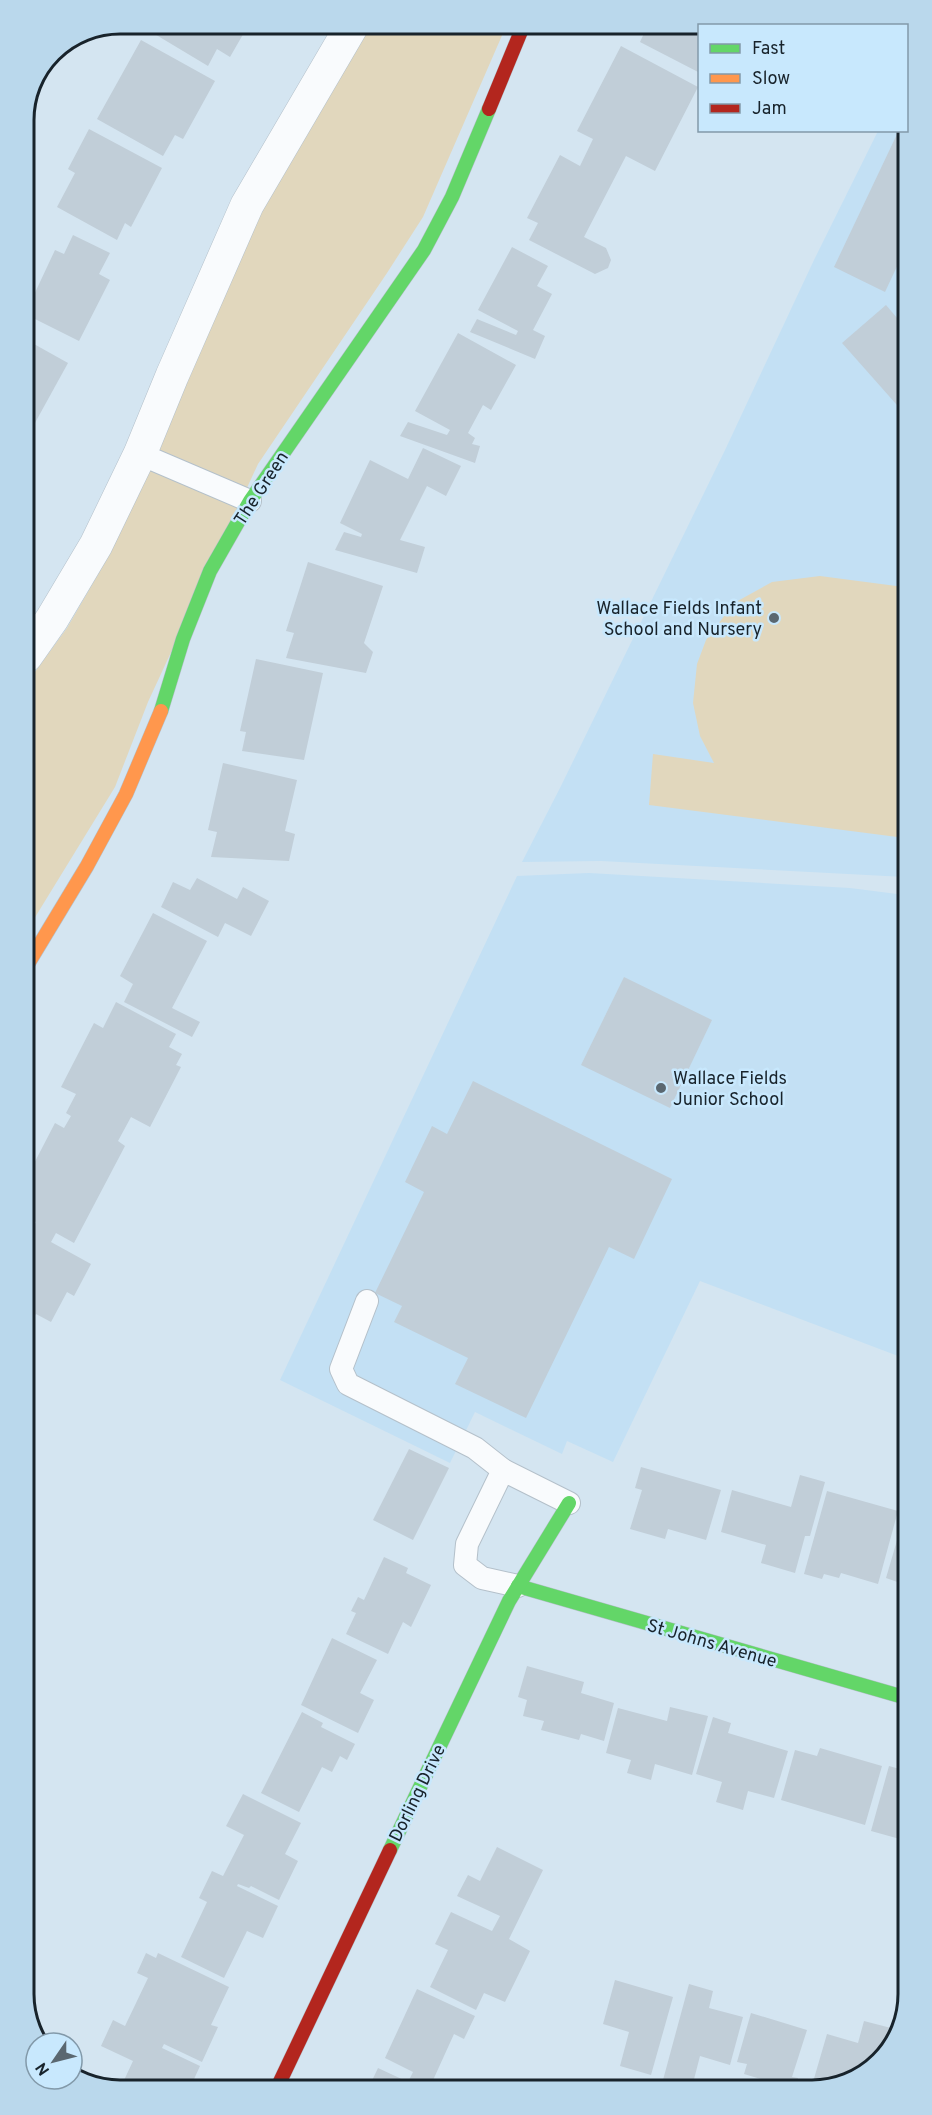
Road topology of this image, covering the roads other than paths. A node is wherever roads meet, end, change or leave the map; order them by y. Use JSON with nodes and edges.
{"nodes":[{"id":1,"x":347,"y":34,"type":"edge"},
{"id":2,"x":520,"y":35,"type":"edge"},
{"id":3,"x":140,"y":454,"type":"junction"},
{"id":4,"x":250,"y":501,"type":"junction"},
{"id":5,"x":35,"y":644,"type":"edge"},
{"id":6,"x":35,"y":953,"type":"edge"},
{"id":7,"x":367,"y":1300,"type":"dead end"},
{"id":8,"x":503,"y":1470,"type":"junction"},
{"id":9,"x":569,"y":1503,"type":"joint"},
{"id":10,"x":518,"y":1586,"type":"junction"},
{"id":11,"x":898,"y":1695,"type":"edge"},
{"id":12,"x":281,"y":2080,"type":"edge"}],
"edges":[{"from":1,"to":3,"type":"street"},
{"from":2,"to":4,"type":"street","name":"The Green"},
{"from":3,"to":4,"type":"lane"},
{"from":3,"to":5,"type":"street"},
{"from":4,"to":6,"type":"street","name":"The Green"},
{"from":7,"to":8,"type":"lane"},
{"from":8,"to":9,"type":"lane"},
{"from":8,"to":10,"type":"lane"},
{"from":9,"to":10,"type":"street","name":"Dorling Drive"},
{"from":10,"to":11,"type":"street","name":"St Johns Avenue"},
{"from":10,"to":12,"type":"street","name":"Dorling Drive"}]}
